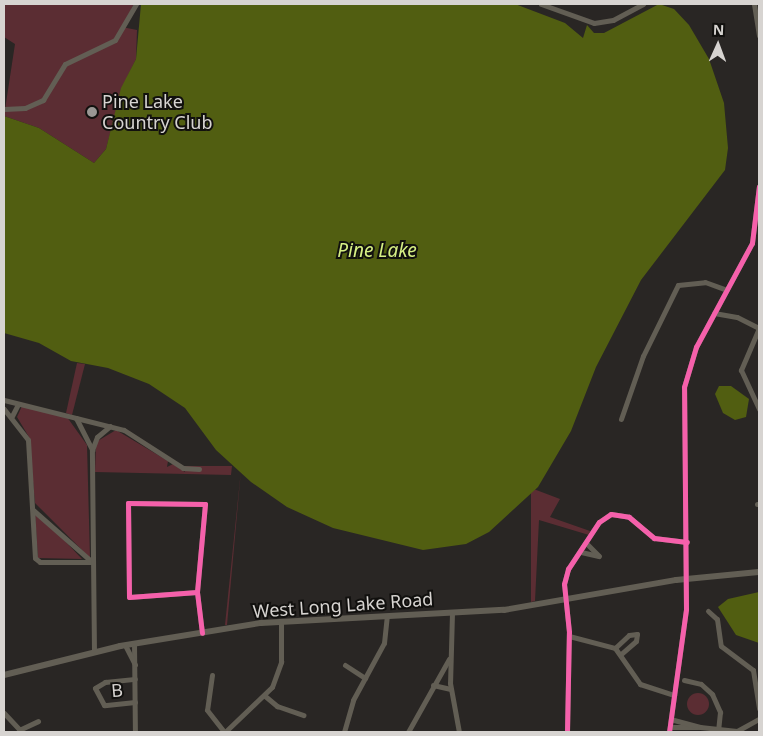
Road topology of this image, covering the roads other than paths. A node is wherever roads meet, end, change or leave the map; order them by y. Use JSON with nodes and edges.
{"nodes":[{"id":1,"x":136,"y":4,"type":"edge"},
{"id":2,"x":541,"y":4,"type":"edge"},
{"id":3,"x":643,"y":4,"type":"edge"},
{"id":4,"x":754,"y":4,"type":"edge"},
{"id":5,"x":550,"y":6,"type":"edge"},
{"id":6,"x":759,"y":36,"type":"edge"},
{"id":7,"x":4,"y":109,"type":"edge"},
{"id":8,"x":759,"y":186,"type":"edge"},
{"id":9,"x":727,"y":290,"type":"junction"},
{"id":10,"x":714,"y":313,"type":"junction"},
{"id":11,"x":759,"y":328,"type":"edge"},
{"id":12,"x":4,"y":400,"type":"edge"},
{"id":13,"x":18,"y":404,"type":"junction"},
{"id":14,"x":4,"y":409,"type":"edge"},
{"id":15,"x":759,"y":410,"type":"edge"},
{"id":16,"x":12,"y":416,"type":"junction"},
{"id":17,"x":76,"y":418,"type":"junction"},
{"id":18,"x":621,"y":419,"type":"dead end"},
{"id":19,"x":110,"y":426,"type":"junction"},
{"id":20,"x":92,"y":450,"type":"junction"},
{"id":21,"x":199,"y":469,"type":"dead end"},
{"id":22,"x":33,"y":510,"type":"junction"},
{"id":23,"x":687,"y":542,"type":"junction"},
{"id":24,"x":586,"y":543,"type":"junction"},
{"id":25,"x":580,"y":552,"type":"junction"},
{"id":26,"x":92,"y":562,"type":"junction"},
{"id":27,"x":759,"y":572,"type":"edge"},
{"id":28,"x":687,"y":579,"type":"junction"},
{"id":29,"x":197,"y":592,"type":"junction"},
{"id":30,"x":565,"y":599,"type":"junction"},
{"id":31,"x":708,"y":611,"type":"dead end"},
{"id":32,"x":452,"y":613,"type":"junction"},
{"id":33,"x":387,"y":616,"type":"junction"},
{"id":34,"x":281,"y":621,"type":"junction"},
{"id":35,"x":202,"y":633,"type":"junction"},
{"id":36,"x":569,"y":636,"type":"junction"},
{"id":37,"x":134,"y":643,"type":"junction"},
{"id":38,"x":125,"y":645,"type":"junction"},
{"id":39,"x":615,"y":648,"type":"junction"},
{"id":40,"x":94,"y":652,"type":"junction"},
{"id":41,"x":621,"y":654,"type":"junction"},
{"id":42,"x":450,"y":658,"type":"junction"},
{"id":43,"x":345,"y":665,"type":"dead end"},
{"id":44,"x":136,"y":666,"type":"junction"},
{"id":45,"x":4,"y":675,"type":"edge"},
{"id":46,"x":212,"y":675,"type":"dead end"},
{"id":47,"x":365,"y":678,"type":"junction"},
{"id":48,"x":135,"y":679,"type":"junction"},
{"id":49,"x":684,"y":680,"type":"dead end"},
{"id":50,"x":433,"y":685,"type":"junction"},
{"id":51,"x":451,"y":689,"type":"junction"},
{"id":52,"x":674,"y":695,"type":"junction"},
{"id":53,"x":265,"y":696,"type":"junction"},
{"id":54,"x":135,"y":702,"type":"junction"},
{"id":55,"x":759,"y":709,"type":"edge"},
{"id":56,"x":4,"y":713,"type":"edge"},
{"id":57,"x":303,"y":715,"type":"dead end"},
{"id":58,"x":671,"y":719,"type":"junction"},
{"id":59,"x":759,"y":719,"type":"edge"},
{"id":60,"x":38,"y":721,"type":"dead end"},
{"id":61,"x":700,"y":727,"type":"junction"},
{"id":62,"x":669,"y":729,"type":"edge"},
{"id":63,"x":20,"y":731,"type":"edge"},
{"id":64,"x":718,"y":731,"type":"edge"},
{"id":65,"x":135,"y":732,"type":"edge"},
{"id":66,"x":224,"y":732,"type":"edge"},
{"id":67,"x":344,"y":732,"type":"edge"},
{"id":68,"x":408,"y":732,"type":"edge"},
{"id":69,"x":459,"y":732,"type":"edge"},
{"id":70,"x":567,"y":732,"type":"edge"}],
"edges":[{"from":1,"to":7,"type":"street"},
{"from":2,"to":5,"type":"street"},
{"from":3,"to":5,"type":"street"},
{"from":4,"to":6,"type":"street"},
{"from":8,"to":9,"type":"street"},
{"from":9,"to":10,"type":"street"},
{"from":9,"to":18,"type":"street"},
{"from":10,"to":11,"type":"street"},
{"from":10,"to":23,"type":"street"},
{"from":11,"to":15,"type":"street"},
{"from":12,"to":13,"type":"street"},
{"from":13,"to":16,"type":"street"},
{"from":13,"to":17,"type":"street"},
{"from":14,"to":16,"type":"street"},
{"from":16,"to":22,"type":"street"},
{"from":17,"to":19,"type":"street"},
{"from":17,"to":20,"type":"street"},
{"from":19,"to":20,"type":"street"},
{"from":19,"to":21,"type":"street"},
{"from":20,"to":26,"type":"street"},
{"from":22,"to":26,"type":"street"},
{"from":22,"to":26,"type":"street"},
{"from":23,"to":24,"type":"street"},
{"from":23,"to":28,"type":"street"},
{"from":24,"to":25,"type":"street"},
{"from":24,"to":25,"type":"street"},
{"from":25,"to":30,"type":"street"},
{"from":26,"to":40,"type":"street"},
{"from":27,"to":28,"type":"main road","name":"West Long Lake Road"},
{"from":28,"to":30,"type":"main road","name":"West Long Lake Road"},
{"from":28,"to":52,"type":"street"},
{"from":29,"to":29,"type":"street"},
{"from":29,"to":35,"type":"street"},
{"from":30,"to":32,"type":"main road","name":"West Long Lake Road"},
{"from":30,"to":36,"type":"street"},
{"from":31,"to":55,"type":"street"},
{"from":32,"to":33,"type":"main road","name":"West Long Lake Road"},
{"from":32,"to":42,"type":"street"},
{"from":33,"to":34,"type":"main road","name":"West Long Lake Road"},
{"from":33,"to":47,"type":"street"},
{"from":34,"to":35,"type":"main road","name":"West Long Lake Road"},
{"from":34,"to":53,"type":"street"},
{"from":35,"to":37,"type":"main road","name":"West Long Lake Road"},
{"from":36,"to":39,"type":"street"},
{"from":36,"to":70,"type":"street"},
{"from":37,"to":38,"type":"main road","name":"West Long Lake Road"},
{"from":37,"to":44,"type":"street"},
{"from":38,"to":40,"type":"main road","name":"West Long Lake Road"},
{"from":38,"to":44,"type":"street"},
{"from":39,"to":41,"type":"street"},
{"from":39,"to":41,"type":"street"},
{"from":40,"to":45,"type":"main road","name":"West Long Lake Road"},
{"from":41,"to":52,"type":"street"},
{"from":42,"to":50,"type":"street"},
{"from":42,"to":51,"type":"street"},
{"from":43,"to":47,"type":"street"},
{"from":44,"to":48,"type":"street"},
{"from":46,"to":66,"type":"street"},
{"from":47,"to":67,"type":"street"},
{"from":48,"to":54,"type":"street"},
{"from":48,"to":54,"type":"street","name":"B"},
{"from":49,"to":64,"type":"street"},
{"from":50,"to":51,"type":"street"},
{"from":50,"to":68,"type":"street"},
{"from":51,"to":69,"type":"street"},
{"from":52,"to":58,"type":"street"},
{"from":53,"to":57,"type":"street"},
{"from":53,"to":66,"type":"street"},
{"from":54,"to":65,"type":"street"},
{"from":56,"to":63,"type":"street"},
{"from":58,"to":61,"type":"street"},
{"from":58,"to":62,"type":"street"},
{"from":59,"to":64,"type":"street"},
{"from":60,"to":63,"type":"street"},
{"from":61,"to":62,"type":"street"},
{"from":61,"to":64,"type":"street"}]}
